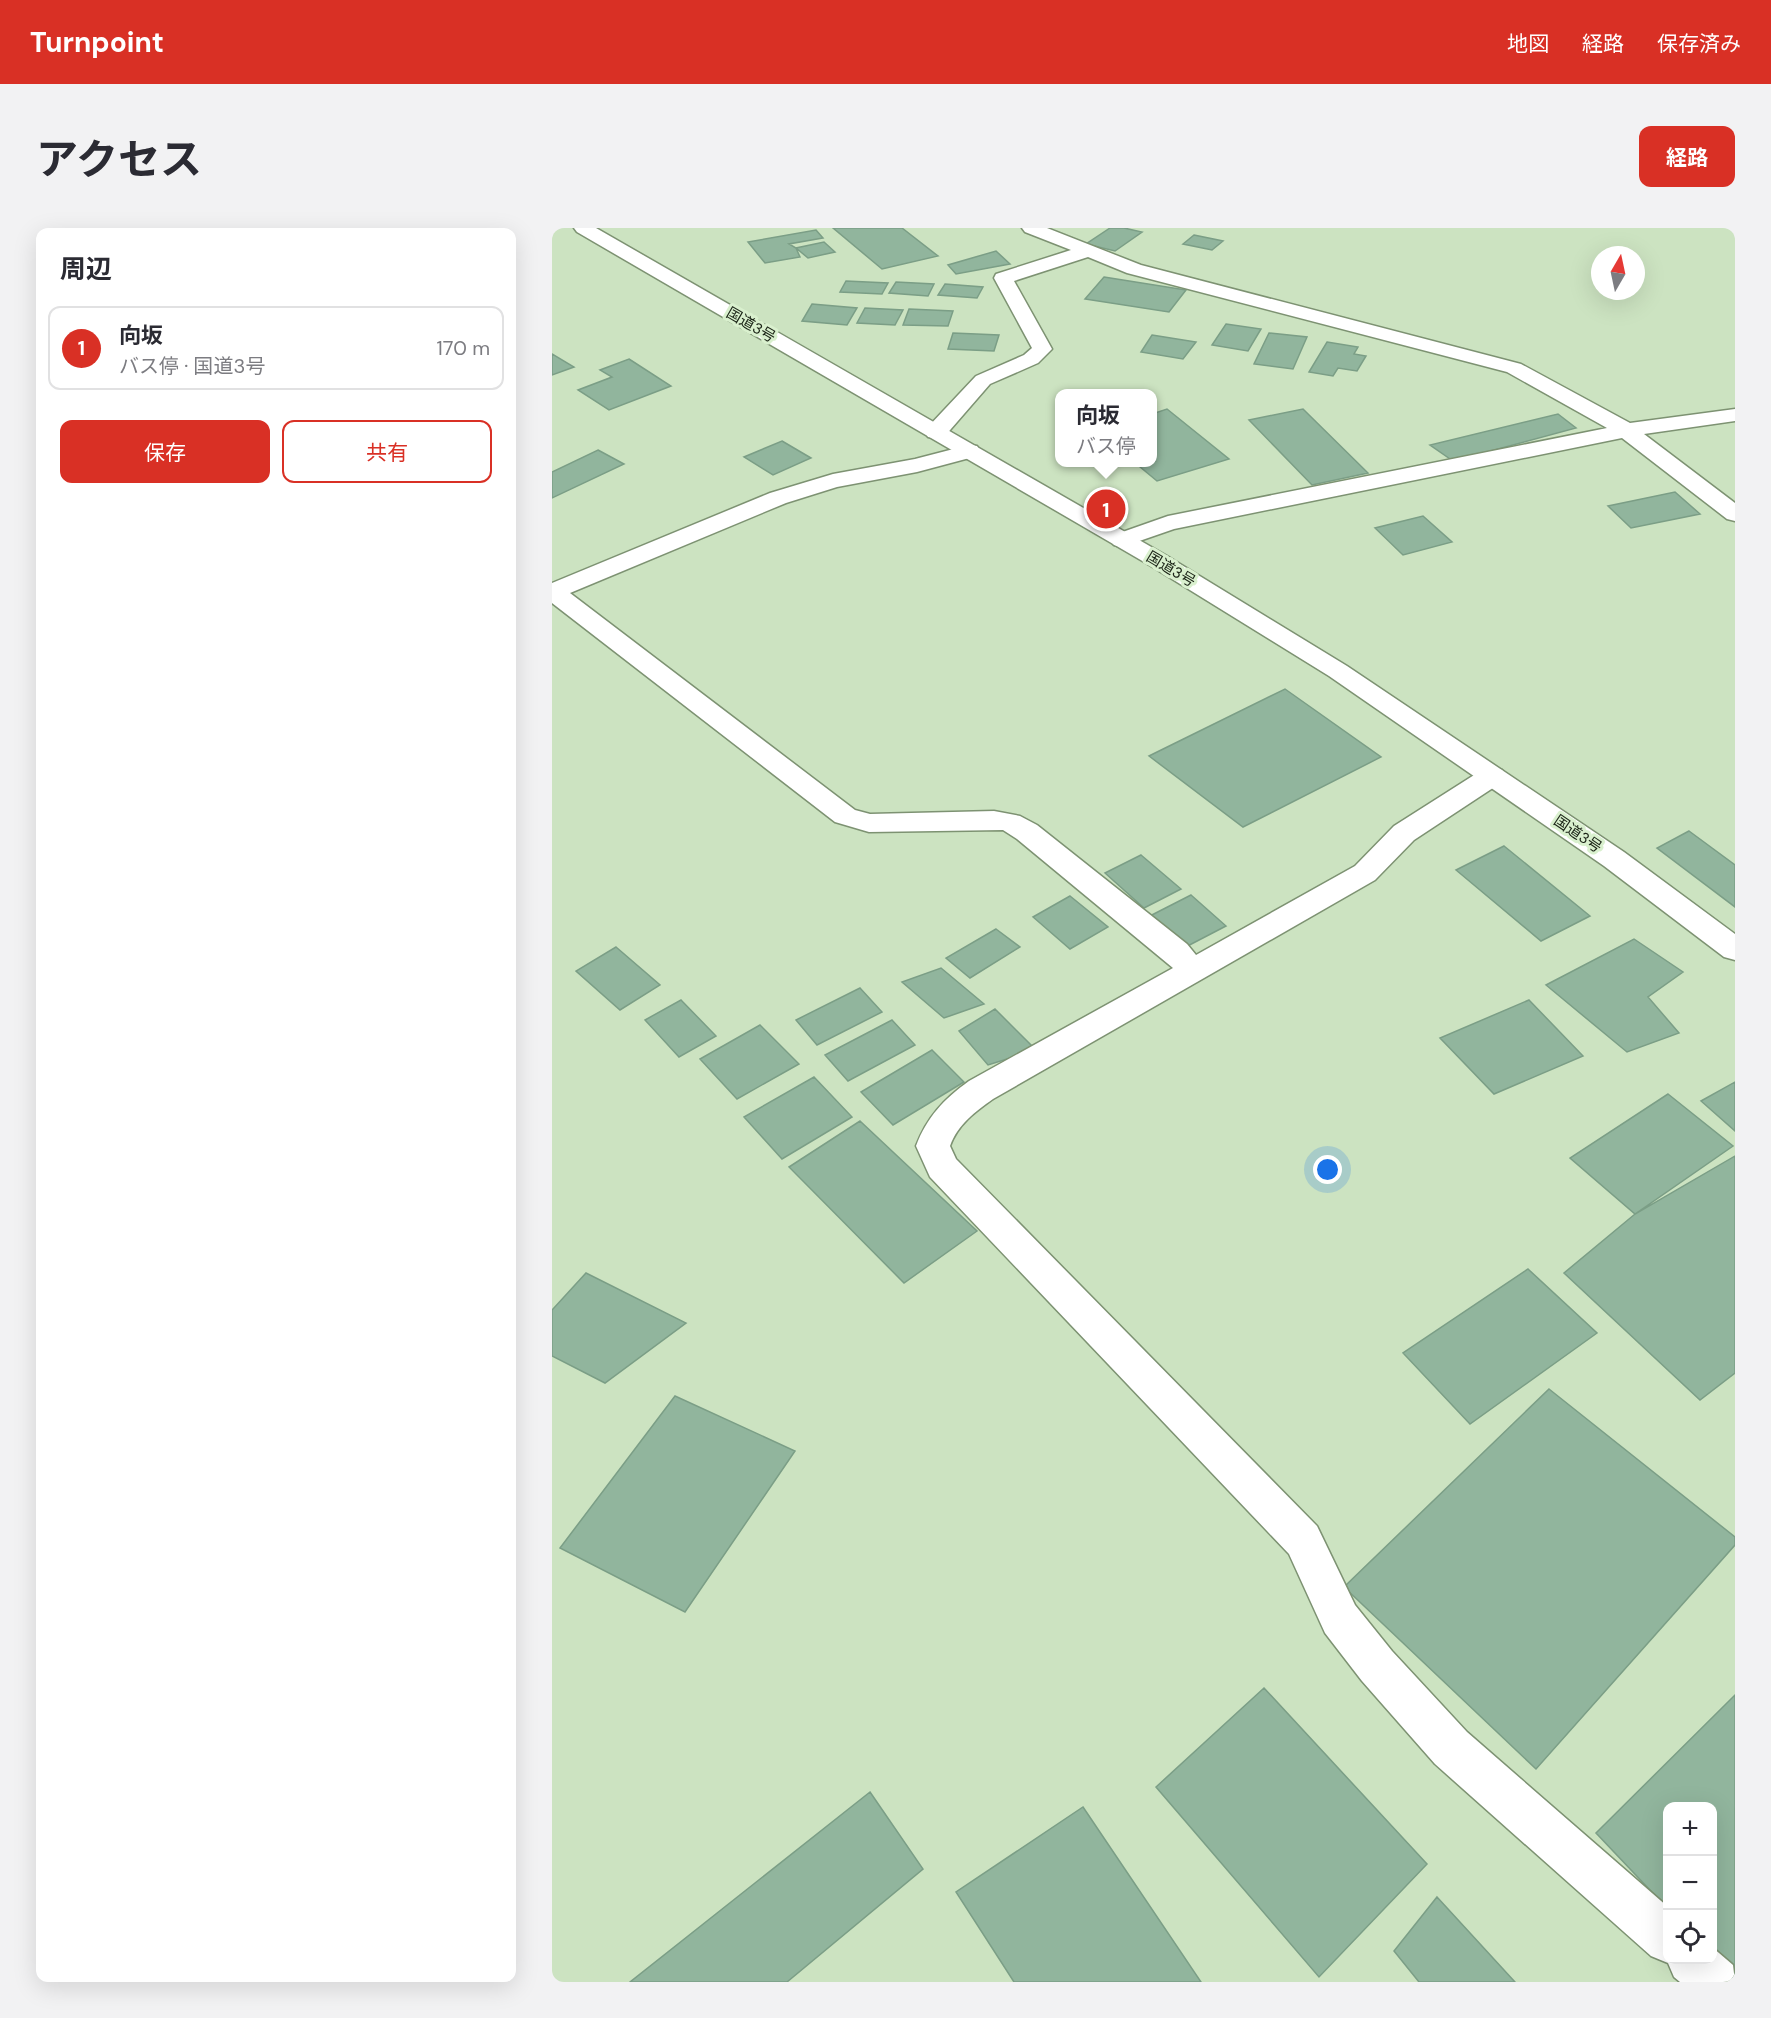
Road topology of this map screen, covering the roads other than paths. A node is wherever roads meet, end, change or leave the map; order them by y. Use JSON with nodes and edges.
{"nodes":[{"id":1,"x":583,"y":228,"type":"edge"},
{"id":2,"x":1031,"y":228,"type":"edge"},
{"id":3,"x":1088,"y":251,"type":"junction"},
{"id":4,"x":1735,"y":415,"type":"edge"},
{"id":5,"x":1624,"y":429,"type":"junction"},
{"id":6,"x":936,"y":432,"type":"junction"},
{"id":7,"x":969,"y":451,"type":"junction"},
{"id":8,"x":1735,"y":514,"type":"edge"},
{"id":9,"x":1122,"y":540,"type":"junction"},
{"id":10,"x":553,"y":592,"type":"edge"},
{"id":11,"x":1492,"y":776,"type":"junction"},
{"id":12,"x":1735,"y":949,"type":"edge"},
{"id":13,"x":1192,"y":970,"type":"junction"},
{"id":14,"x":1663,"y":1935,"type":"edge"},
{"id":15,"x":1696,"y":1964,"type":"edge"},
{"id":16,"x":1716,"y":1982,"type":"edge"}],
"edges":[{"from":1,"to":6,"type":"main road","name":"国道3号"},
{"from":2,"to":3,"type":"main road"},
{"from":3,"to":5,"type":"main road"},
{"from":3,"to":6,"type":"main road"},
{"from":4,"to":5,"type":"main road"},
{"from":5,"to":8,"type":"main road"},
{"from":5,"to":9,"type":"main road"},
{"from":6,"to":7,"type":"main road","name":"国道3号"},
{"from":7,"to":9,"type":"main road","name":"国道3号"},
{"from":7,"to":10,"type":"main road"},
{"from":9,"to":11,"type":"main road","name":"国道3号"},
{"from":10,"to":13,"type":"main road"},
{"from":11,"to":12,"type":"main road","name":"国道3号"},
{"from":11,"to":13,"type":"main road"},
{"from":13,"to":14,"type":"main road"},
{"from":15,"to":16,"type":"main road"}]}
